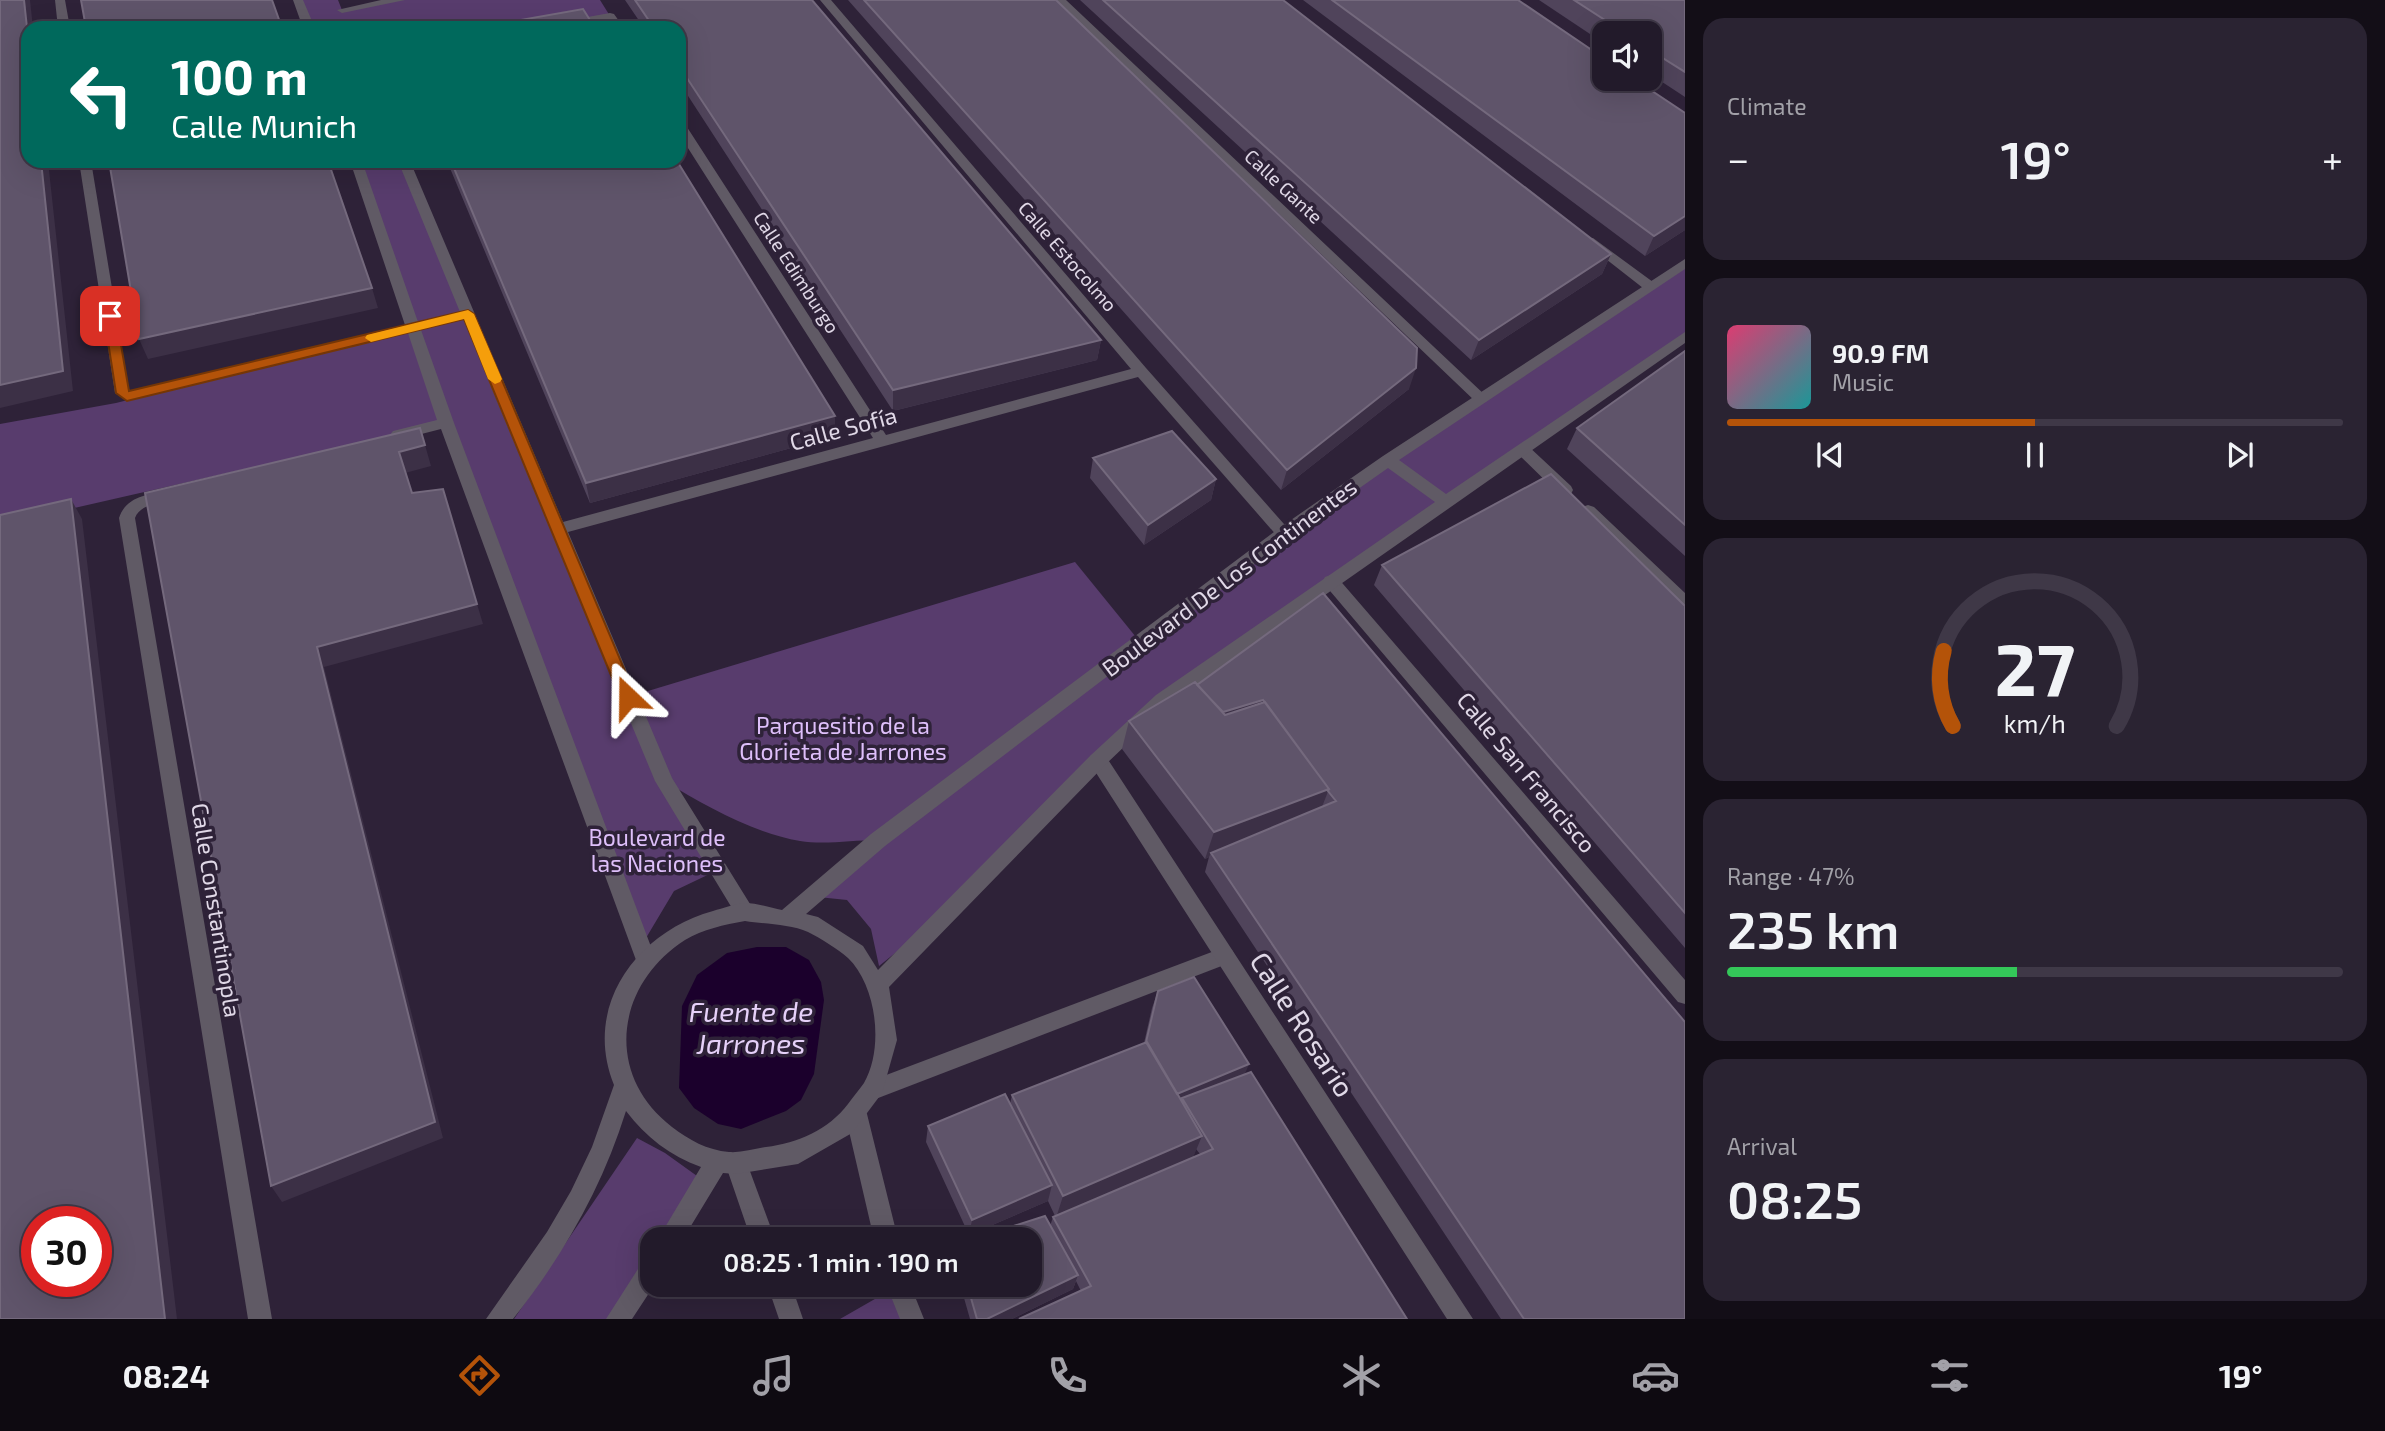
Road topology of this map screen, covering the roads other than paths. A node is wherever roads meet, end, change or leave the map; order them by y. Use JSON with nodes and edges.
{"nodes":[{"id":1,"x":60,"y":0,"type":"edge"},
{"id":2,"x":298,"y":0,"type":"edge"},
{"id":3,"x":400,"y":0,"type":"edge"},
{"id":4,"x":825,"y":0,"type":"edge"},
{"id":5,"x":1060,"y":0,"type":"edge"},
{"id":6,"x":342,"y":10,"type":"edge"},
{"id":7,"x":63,"y":21,"type":"edge"},
{"id":8,"x":306,"y":21,"type":"edge"},
{"id":9,"x":582,"y":21,"type":"edge"},
{"id":10,"x":613,"y":21,"type":"edge"},
{"id":11,"x":686,"y":135,"type":"edge"},
{"id":12,"x":86,"y":168,"type":"edge"},
{"id":13,"x":358,"y":168,"type":"edge"},
{"id":14,"x":407,"y":168,"type":"edge"},
{"id":15,"x":1586,"y":237,"type":"edge"},
{"id":16,"x":1685,"y":263,"type":"edge"},
{"id":17,"x":1648,"y":285,"type":"junction"},
{"id":18,"x":468,"y":314,"type":"junction"},
{"id":19,"x":412,"y":328,"type":"junction"},
{"id":20,"x":1685,"y":336,"type":"edge"},
{"id":21,"x":1141,"y":371,"type":"junction"},
{"id":22,"x":1481,"y":399,"type":"junction"},
{"id":23,"x":446,"y":423,"type":"junction"},
{"id":24,"x":380,"y":440,"type":"edge"},
{"id":25,"x":882,"y":441,"type":"junction"},
{"id":26,"x":1522,"y":449,"type":"junction"},
{"id":27,"x":1388,"y":460,"type":"junction"},
{"id":28,"x":181,"y":492,"type":"edge"},
{"id":29,"x":1445,"y":501,"type":"junction"},
{"id":30,"x":557,"y":529,"type":"junction"},
{"id":31,"x":1284,"y":533,"type":"junction"},
{"id":32,"x":1331,"y":581,"type":"junction"},
{"id":33,"x":1685,"y":603,"type":"edge"},
{"id":34,"x":1098,"y":760,"type":"junction"},
{"id":35,"x":745,"y":912,"type":"junction"},
{"id":36,"x":790,"y":915,"type":"junction"},
{"id":37,"x":1226,"y":956,"type":"junction"},
{"id":38,"x":646,"y":960,"type":"junction"},
{"id":39,"x":878,"y":984,"type":"junction"},
{"id":40,"x":1685,"y":995,"type":"edge"},
{"id":41,"x":623,"y":1088,"type":"junction"},
{"id":42,"x":873,"y":1090,"type":"junction"},
{"id":43,"x":856,"y":1114,"type":"junction"},
{"id":44,"x":727,"y":1162,"type":"junction"},
{"id":45,"x":679,"y":1227,"type":"edge"},
{"id":46,"x":757,"y":1227,"type":"edge"},
{"id":47,"x":884,"y":1227,"type":"edge"},
{"id":48,"x":640,"y":1286,"type":"edge"},
{"id":49,"x":783,"y":1297,"type":"edge"},
{"id":50,"x":903,"y":1297,"type":"edge"},
{"id":51,"x":260,"y":1319,"type":"edge"},
{"id":52,"x":498,"y":1319,"type":"edge"},
{"id":53,"x":618,"y":1319,"type":"edge"},
{"id":54,"x":791,"y":1319,"type":"edge"},
{"id":55,"x":912,"y":1319,"type":"edge"},
{"id":56,"x":1461,"y":1319,"type":"edge"}],
"edges":[{"from":1,"to":7,"type":"street"},
{"from":2,"to":8,"type":"street"},
{"from":3,"to":6,"type":"street"},
{"from":4,"to":21,"type":"street","name":"Calle Estocolmo"},
{"from":5,"to":22,"type":"street","name":"Calle Gante"},
{"from":9,"to":10,"type":"street"},
{"from":11,"to":25,"type":"street","name":"Calle Edimburgo"},
{"from":12,"to":19,"type":"street"},
{"from":13,"to":19,"type":"street"},
{"from":14,"to":18,"type":"street"},
{"from":15,"to":17,"type":"street"},
{"from":16,"to":17,"type":"street","name":"Boulevard De Los Continentes"},
{"from":17,"to":22,"type":"street","name":"Boulevard De Los Continentes"},
{"from":18,"to":19,"type":"street"},
{"from":18,"to":30,"type":"street"},
{"from":19,"to":23,"type":"street"},
{"from":20,"to":26,"type":"street"},
{"from":21,"to":25,"type":"street","name":"Calle Sofía"},
{"from":21,"to":31,"type":"street","name":"Calle Estocolmo"},
{"from":22,"to":27,"type":"street","name":"Boulevard De Los Continentes"},
{"from":23,"to":24,"type":"street"},
{"from":23,"to":38,"type":"street"},
{"from":25,"to":30,"type":"street","name":"Calle Sofía"},
{"from":26,"to":29,"type":"street"},
{"from":26,"to":33,"type":"street"},
{"from":27,"to":29,"type":"street"},
{"from":27,"to":31,"type":"street","name":"Boulevard De Los Continentes"},
{"from":28,"to":51,"type":"street","name":"Calle Constantinopla"},
{"from":29,"to":32,"type":"street"},
{"from":30,"to":35,"type":"street"},
{"from":31,"to":36,"type":"street","name":"Boulevard De Los Continentes"},
{"from":32,"to":34,"type":"street"},
{"from":32,"to":40,"type":"street","name":"Calle San Francisco"},
{"from":34,"to":37,"type":"street","name":"Calle Rosario"},
{"from":34,"to":39,"type":"street"},
{"from":35,"to":36,"type":"street"},
{"from":35,"to":38,"type":"street"},
{"from":36,"to":39,"type":"street"},
{"from":37,"to":42,"type":"street"},
{"from":37,"to":56,"type":"street","name":"Calle Rosario"},
{"from":38,"to":41,"type":"street"},
{"from":39,"to":42,"type":"street"},
{"from":41,"to":44,"type":"street"},
{"from":41,"to":52,"type":"street"},
{"from":42,"to":43,"type":"street"},
{"from":43,"to":44,"type":"street"},
{"from":43,"to":47,"type":"street"},
{"from":44,"to":45,"type":"street"},
{"from":44,"to":46,"type":"street"},
{"from":48,"to":53,"type":"street"},
{"from":49,"to":54,"type":"street"},
{"from":50,"to":55,"type":"street"}]}
